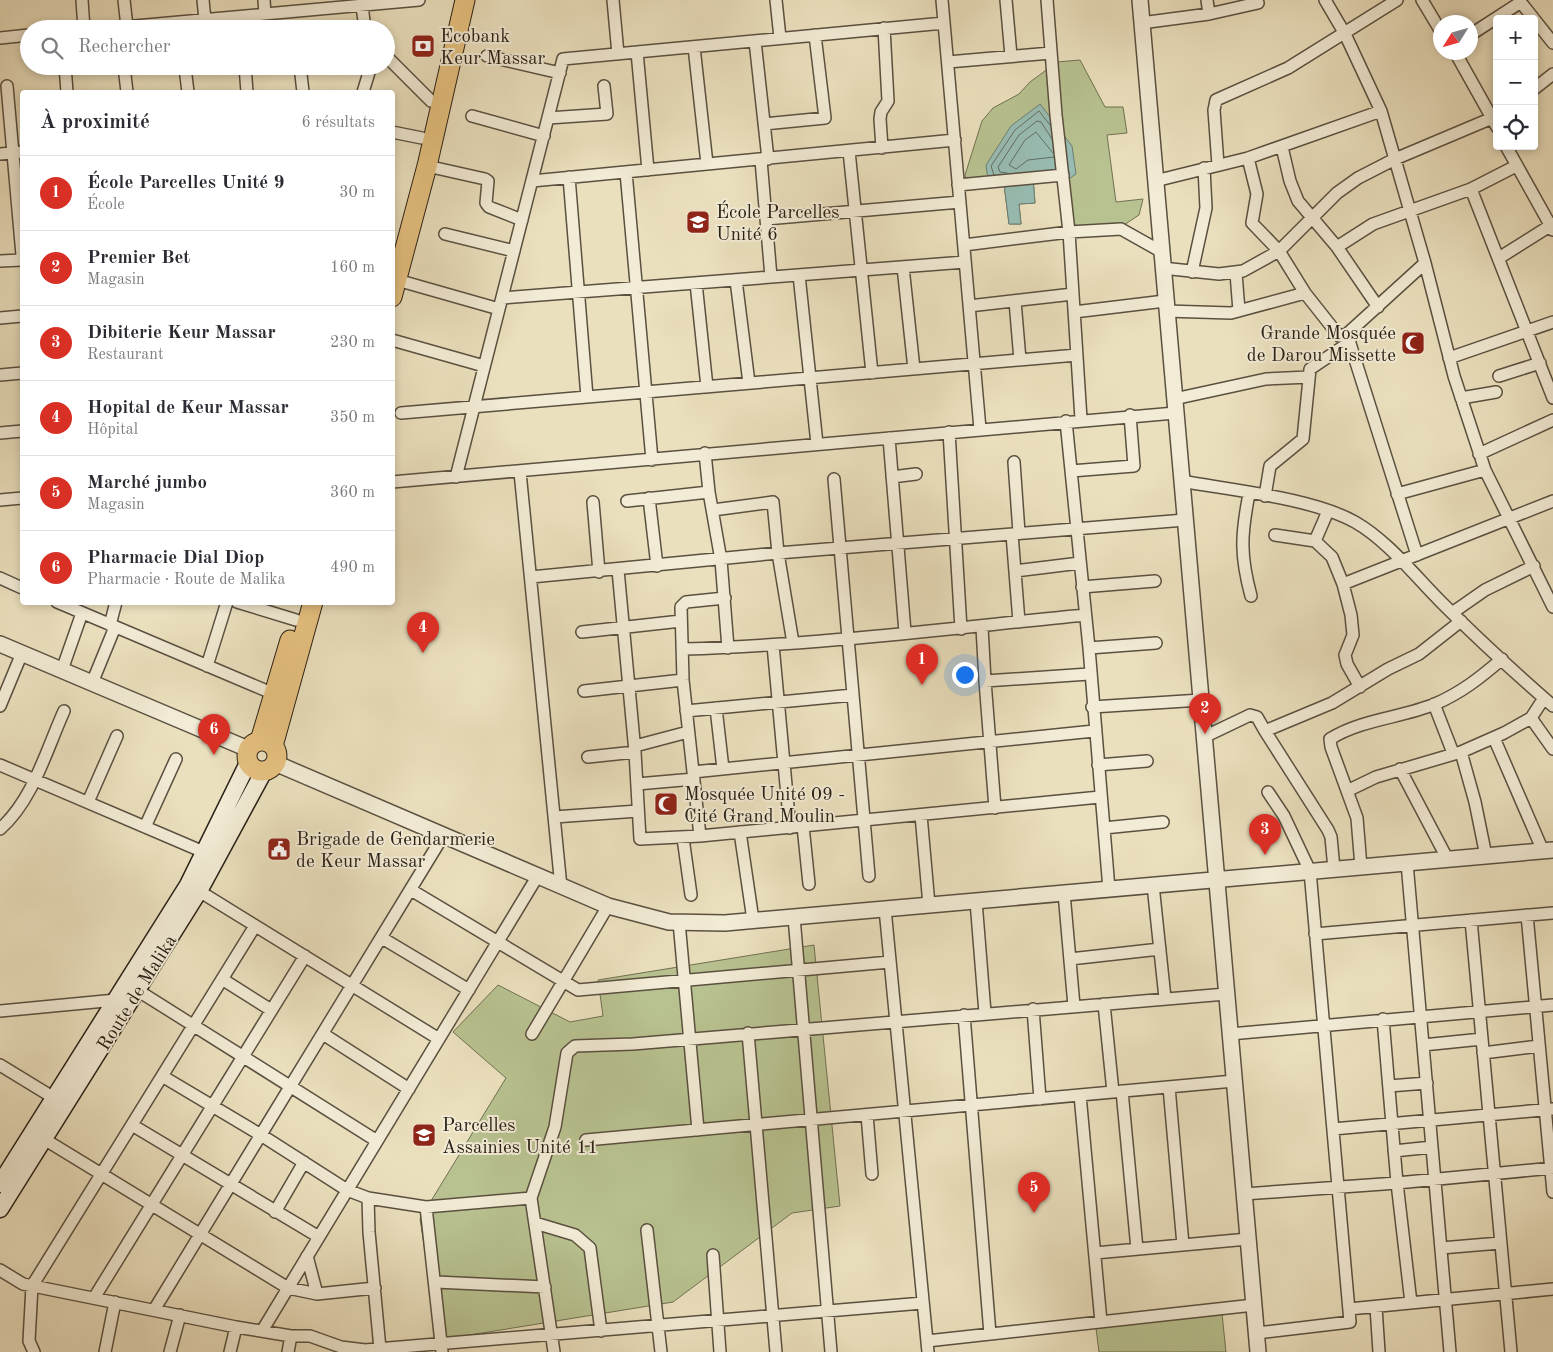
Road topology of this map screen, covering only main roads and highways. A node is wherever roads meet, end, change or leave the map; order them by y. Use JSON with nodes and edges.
{"nodes":[{"id":1,"x":451,"y":0,"type":"edge"},
{"id":2,"x":465,"y":0,"type":"edge"},
{"id":3,"x":395,"y":242,"type":"edge"},
{"id":4,"x":395,"y":288,"type":"edge"},
{"id":5,"x":312,"y":605,"type":"edge"},
{"id":6,"x":298,"y":611,"type":"edge"},
{"id":7,"x":261,"y":755,"type":"junction"},
{"id":8,"x":0,"y":1184,"type":"edge"},
{"id":9,"x":0,"y":1209,"type":"edge"}],
"edges":[{"from":1,"to":3,"type":"main road"},
{"from":2,"to":4,"type":"main road"},
{"from":5,"to":7,"type":"main road","name":"Route de Malika"},
{"from":6,"to":7,"type":"main road","name":"Route de Malika"},
{"from":7,"to":8,"type":"main road","name":"Route de Malika"},
{"from":7,"to":9,"type":"main road","name":"Route de Malika"}]}
